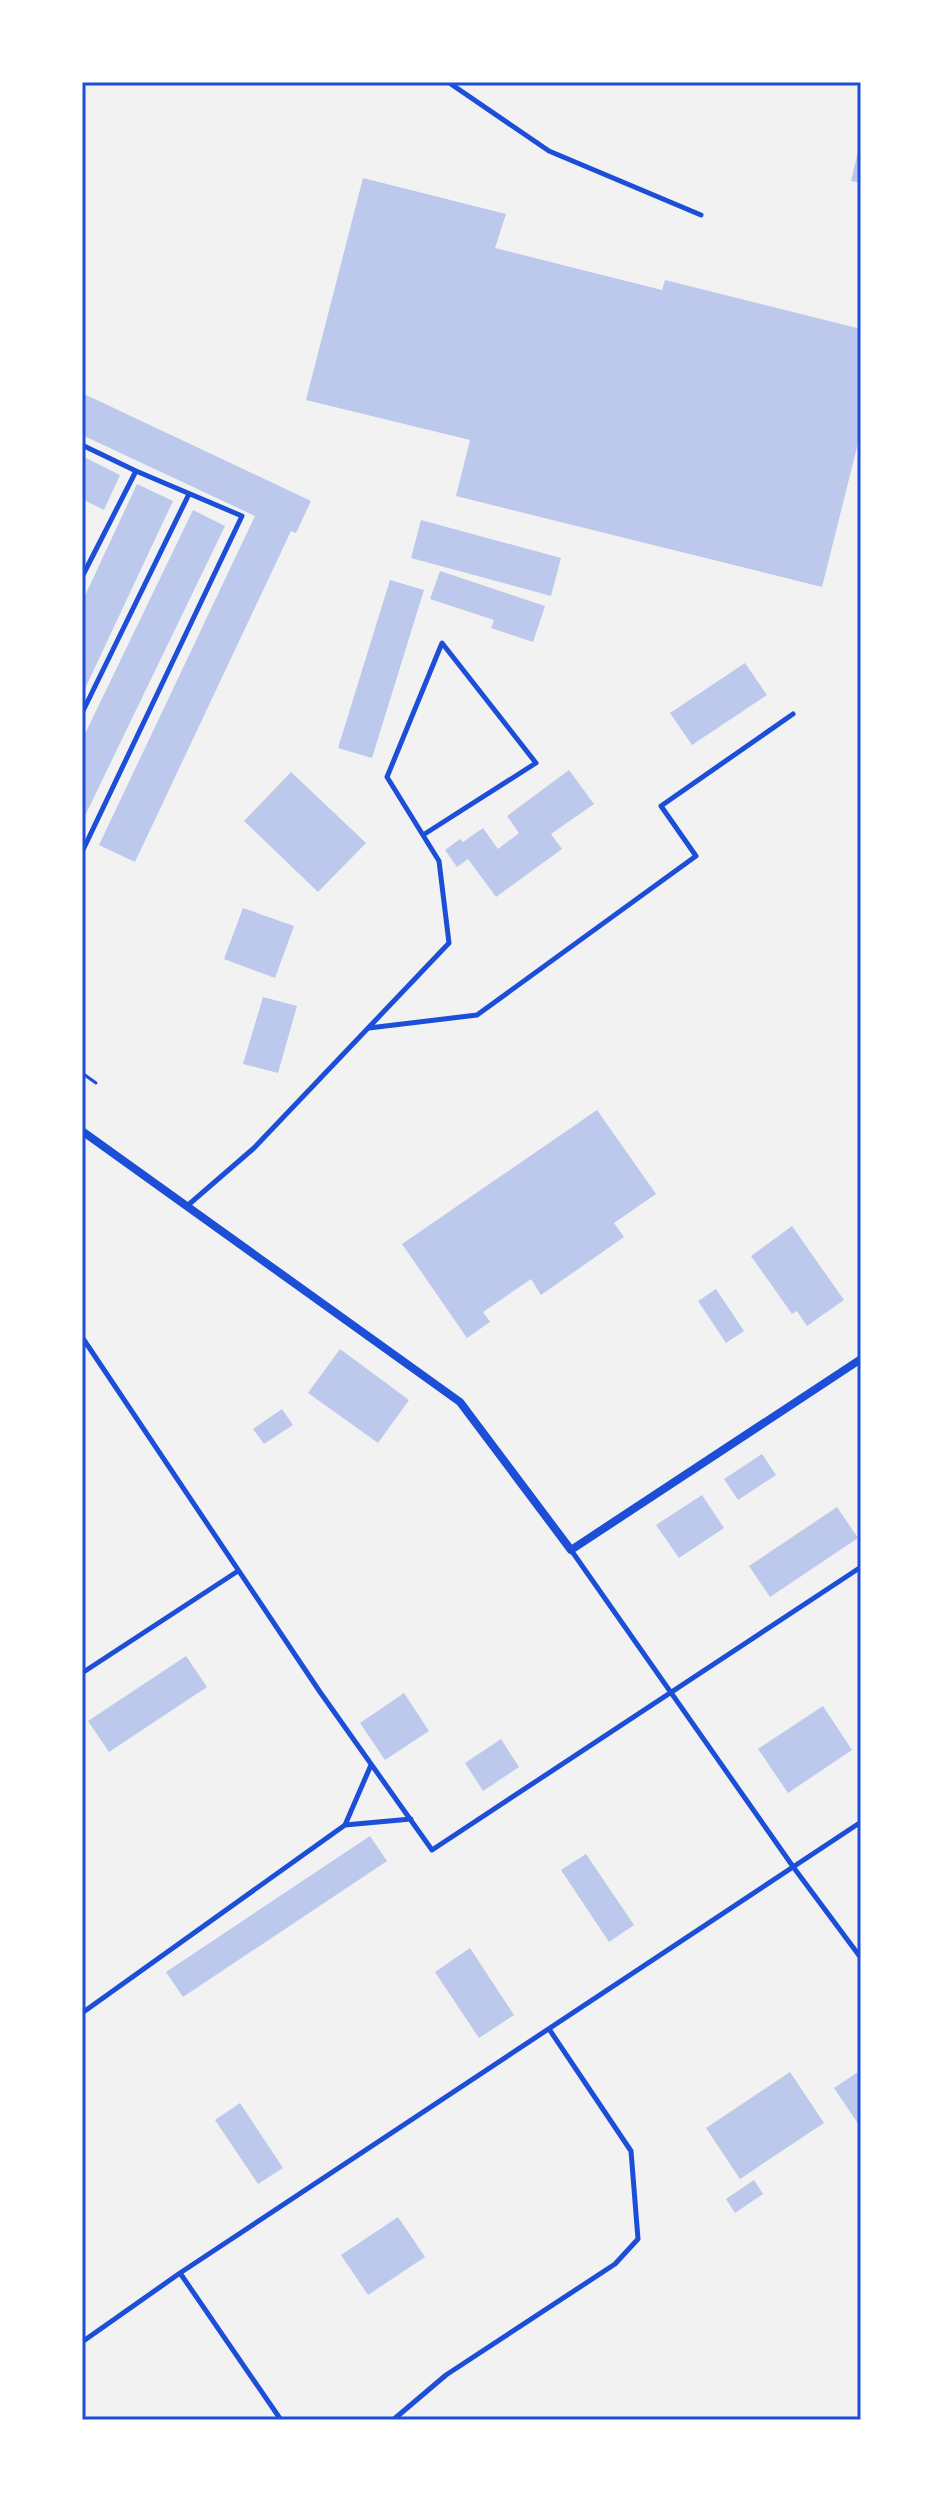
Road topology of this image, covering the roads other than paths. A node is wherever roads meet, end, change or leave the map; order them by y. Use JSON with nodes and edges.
{"nodes":[{"id":1,"x":448,"y":82,"type":"edge"},
{"id":2,"x":701,"y":215,"type":"dead end"},
{"id":3,"x":82,"y":445,"type":"edge"},
{"id":4,"x":136,"y":471,"type":"junction"},
{"id":5,"x":189,"y":494,"type":"junction"},
{"id":6,"x":82,"y":577,"type":"edge"},
{"id":7,"x":82,"y":713,"type":"edge"},
{"id":8,"x":793,"y":714,"type":"dead end"},
{"id":9,"x":423,"y":835,"type":"junction"},
{"id":10,"x":82,"y":852,"type":"edge"},
{"id":11,"x":368,"y":1028,"type":"junction"},
{"id":12,"x":82,"y":1131,"type":"edge"},
{"id":13,"x":187,"y":1206,"type":"junction"},
{"id":14,"x":82,"y":1337,"type":"edge"},
{"id":15,"x":90,"y":1350,"type":"junction"},
{"id":16,"x":82,"y":1355,"type":"edge"},
{"id":17,"x":861,"y":1359,"type":"edge"},
{"id":18,"x":571,"y":1550,"type":"junction"},
{"id":19,"x":861,"y":1567,"type":"edge"},
{"id":20,"x":238,"y":1571,"type":"junction"},
{"id":21,"x":82,"y":1673,"type":"edge"},
{"id":22,"x":672,"y":1691,"type":"junction"},
{"id":23,"x":372,"y":1764,"type":"junction"},
{"id":24,"x":412,"y":1819,"type":"junction"},
{"id":25,"x":861,"y":1822,"type":"edge"},
{"id":26,"x":345,"y":1825,"type":"junction"},
{"id":27,"x":794,"y":1868,"type":"junction"},
{"id":28,"x":861,"y":1958,"type":"edge"},
{"id":29,"x":82,"y":2013,"type":"edge"},
{"id":30,"x":549,"y":2029,"type":"junction"},
{"id":31,"x":180,"y":2273,"type":"junction"},
{"id":32,"x":82,"y":2342,"type":"edge"},
{"id":33,"x":281,"y":2420,"type":"edge"},
{"id":34,"x":393,"y":2420,"type":"edge"}],
"edges":[{"from":1,"to":2,"type":"lane"},
{"from":3,"to":4,"type":"lane"},
{"from":4,"to":5,"type":"lane"},
{"from":4,"to":6,"type":"lane"},
{"from":5,"to":7,"type":"lane"},
{"from":5,"to":10,"type":"lane"},
{"from":8,"to":11,"type":"lane"},
{"from":9,"to":9,"type":"lane"},
{"from":9,"to":11,"type":"lane"},
{"from":11,"to":13,"type":"lane"},
{"from":12,"to":13,"type":"street"},
{"from":13,"to":18,"type":"street"},
{"from":14,"to":15,"type":"lane"},
{"from":15,"to":16,"type":"lane"},
{"from":15,"to":20,"type":"lane"},
{"from":17,"to":18,"type":"street"},
{"from":18,"to":22,"type":"lane"},
{"from":19,"to":22,"type":"lane"},
{"from":20,"to":21,"type":"lane"},
{"from":20,"to":23,"type":"lane"},
{"from":22,"to":24,"type":"lane"},
{"from":22,"to":27,"type":"lane"},
{"from":23,"to":24,"type":"lane"},
{"from":23,"to":26,"type":"lane"},
{"from":24,"to":26,"type":"lane"},
{"from":25,"to":27,"type":"lane"},
{"from":26,"to":29,"type":"lane"},
{"from":27,"to":28,"type":"lane"},
{"from":27,"to":30,"type":"lane"},
{"from":30,"to":31,"type":"lane"},
{"from":30,"to":34,"type":"lane"},
{"from":31,"to":32,"type":"lane"},
{"from":31,"to":33,"type":"lane"}]}
